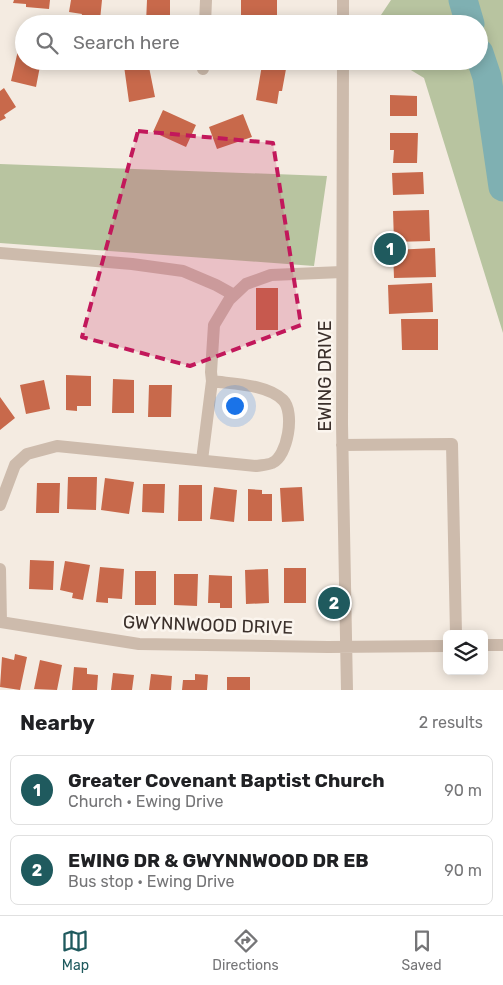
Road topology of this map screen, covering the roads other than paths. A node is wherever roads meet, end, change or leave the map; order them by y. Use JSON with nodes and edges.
{"nodes":[{"id":1,"x":206,"y":0,"type":"edge"},
{"id":2,"x":343,"y":0,"type":"edge"},
{"id":3,"x":205,"y":15,"type":"edge"},
{"id":4,"x":343,"y":15,"type":"edge"},
{"id":5,"x":343,"y":70,"type":"edge"},
{"id":6,"x":0,"y":253,"type":"edge"},
{"id":7,"x":342,"y":272,"type":"junction"},
{"id":8,"x":234,"y":295,"type":"junction"},
{"id":9,"x":212,"y":381,"type":"junction"},
{"id":10,"x":342,"y":445,"type":"junction"},
{"id":11,"x":202,"y":460,"type":"junction"},
{"id":12,"x":0,"y":505,"type":"edge"},
{"id":13,"x":0,"y":569,"type":"edge"},
{"id":14,"x":0,"y":622,"type":"edge"},
{"id":15,"x":456,"y":630,"type":"edge"},
{"id":16,"x":488,"y":645,"type":"edge"},
{"id":17,"x":503,"y":645,"type":"edge"},
{"id":18,"x":443,"y":646,"type":"edge"},
{"id":19,"x":346,"y":647,"type":"junction"},
{"id":20,"x":348,"y":690,"type":"edge"}],
"edges":[{"from":1,"to":3,"type":"street"},
{"from":2,"to":4,"type":"street"},
{"from":5,"to":7,"type":"street","name":"EWING DRIVE"},
{"from":6,"to":8,"type":"street"},
{"from":7,"to":8,"type":"street"},
{"from":7,"to":10,"type":"street","name":"EWING DRIVE"},
{"from":8,"to":9,"type":"street"},
{"from":9,"to":11,"type":"street"},
{"from":9,"to":11,"type":"street"},
{"from":10,"to":15,"type":"street"},
{"from":10,"to":19,"type":"street","name":"EWING DRIVE"},
{"from":11,"to":12,"type":"street"},
{"from":13,"to":14,"type":"street"},
{"from":14,"to":19,"type":"street","name":"GWYNNWOOD DRIVE"},
{"from":16,"to":17,"type":"street"},
{"from":18,"to":19,"type":"street","name":"GWYNNWOOD DRIVE"},
{"from":19,"to":20,"type":"street","name":"EWING DRIVE"}]}
